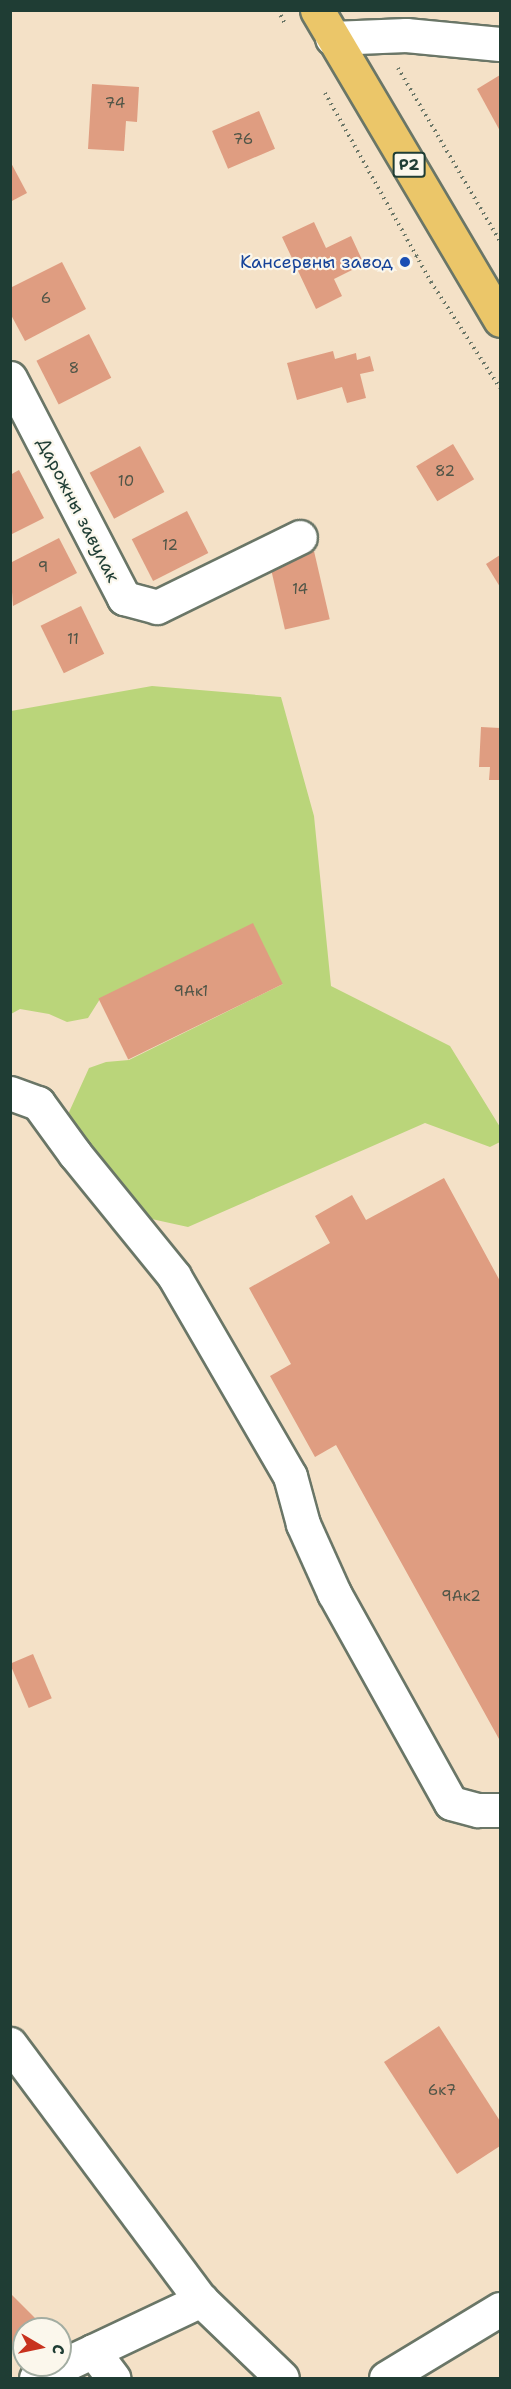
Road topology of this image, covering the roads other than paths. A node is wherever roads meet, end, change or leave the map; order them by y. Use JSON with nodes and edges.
{"nodes":[{"id":1,"x":325,"y":24,"type":"edge"},
{"id":2,"x":501,"y":44,"type":"edge"},
{"id":3,"x":501,"y":320,"type":"edge"},
{"id":4,"x":10,"y":378,"type":"edge"},
{"id":5,"x":300,"y":537,"type":"dead end"},
{"id":6,"x":10,"y":1093,"type":"edge"},
{"id":7,"x":501,"y":1810,"type":"edge"},
{"id":8,"x":10,"y":2044,"type":"edge"},
{"id":9,"x":201,"y":2300,"type":"junction"},
{"id":10,"x":501,"y":2309,"type":"edge"},
{"id":11,"x":93,"y":2351,"type":"junction"},
{"id":12,"x":36,"y":2379,"type":"edge"},
{"id":13,"x":113,"y":2379,"type":"edge"},
{"id":14,"x":282,"y":2379,"type":"edge"},
{"id":15,"x":386,"y":2379,"type":"edge"}],
"edges":[{"from":1,"to":2,"type":"street"},
{"from":1,"to":3,"type":"main road","number":"Р2"},
{"from":4,"to":5,"type":"street","name":"Дарожны завулак"},
{"from":6,"to":7,"type":"street"},
{"from":8,"to":9,"type":"street"},
{"from":9,"to":11,"type":"street"},
{"from":9,"to":14,"type":"street"},
{"from":10,"to":15,"type":"street"},
{"from":11,"to":12,"type":"street"},
{"from":11,"to":13,"type":"street"}]}
